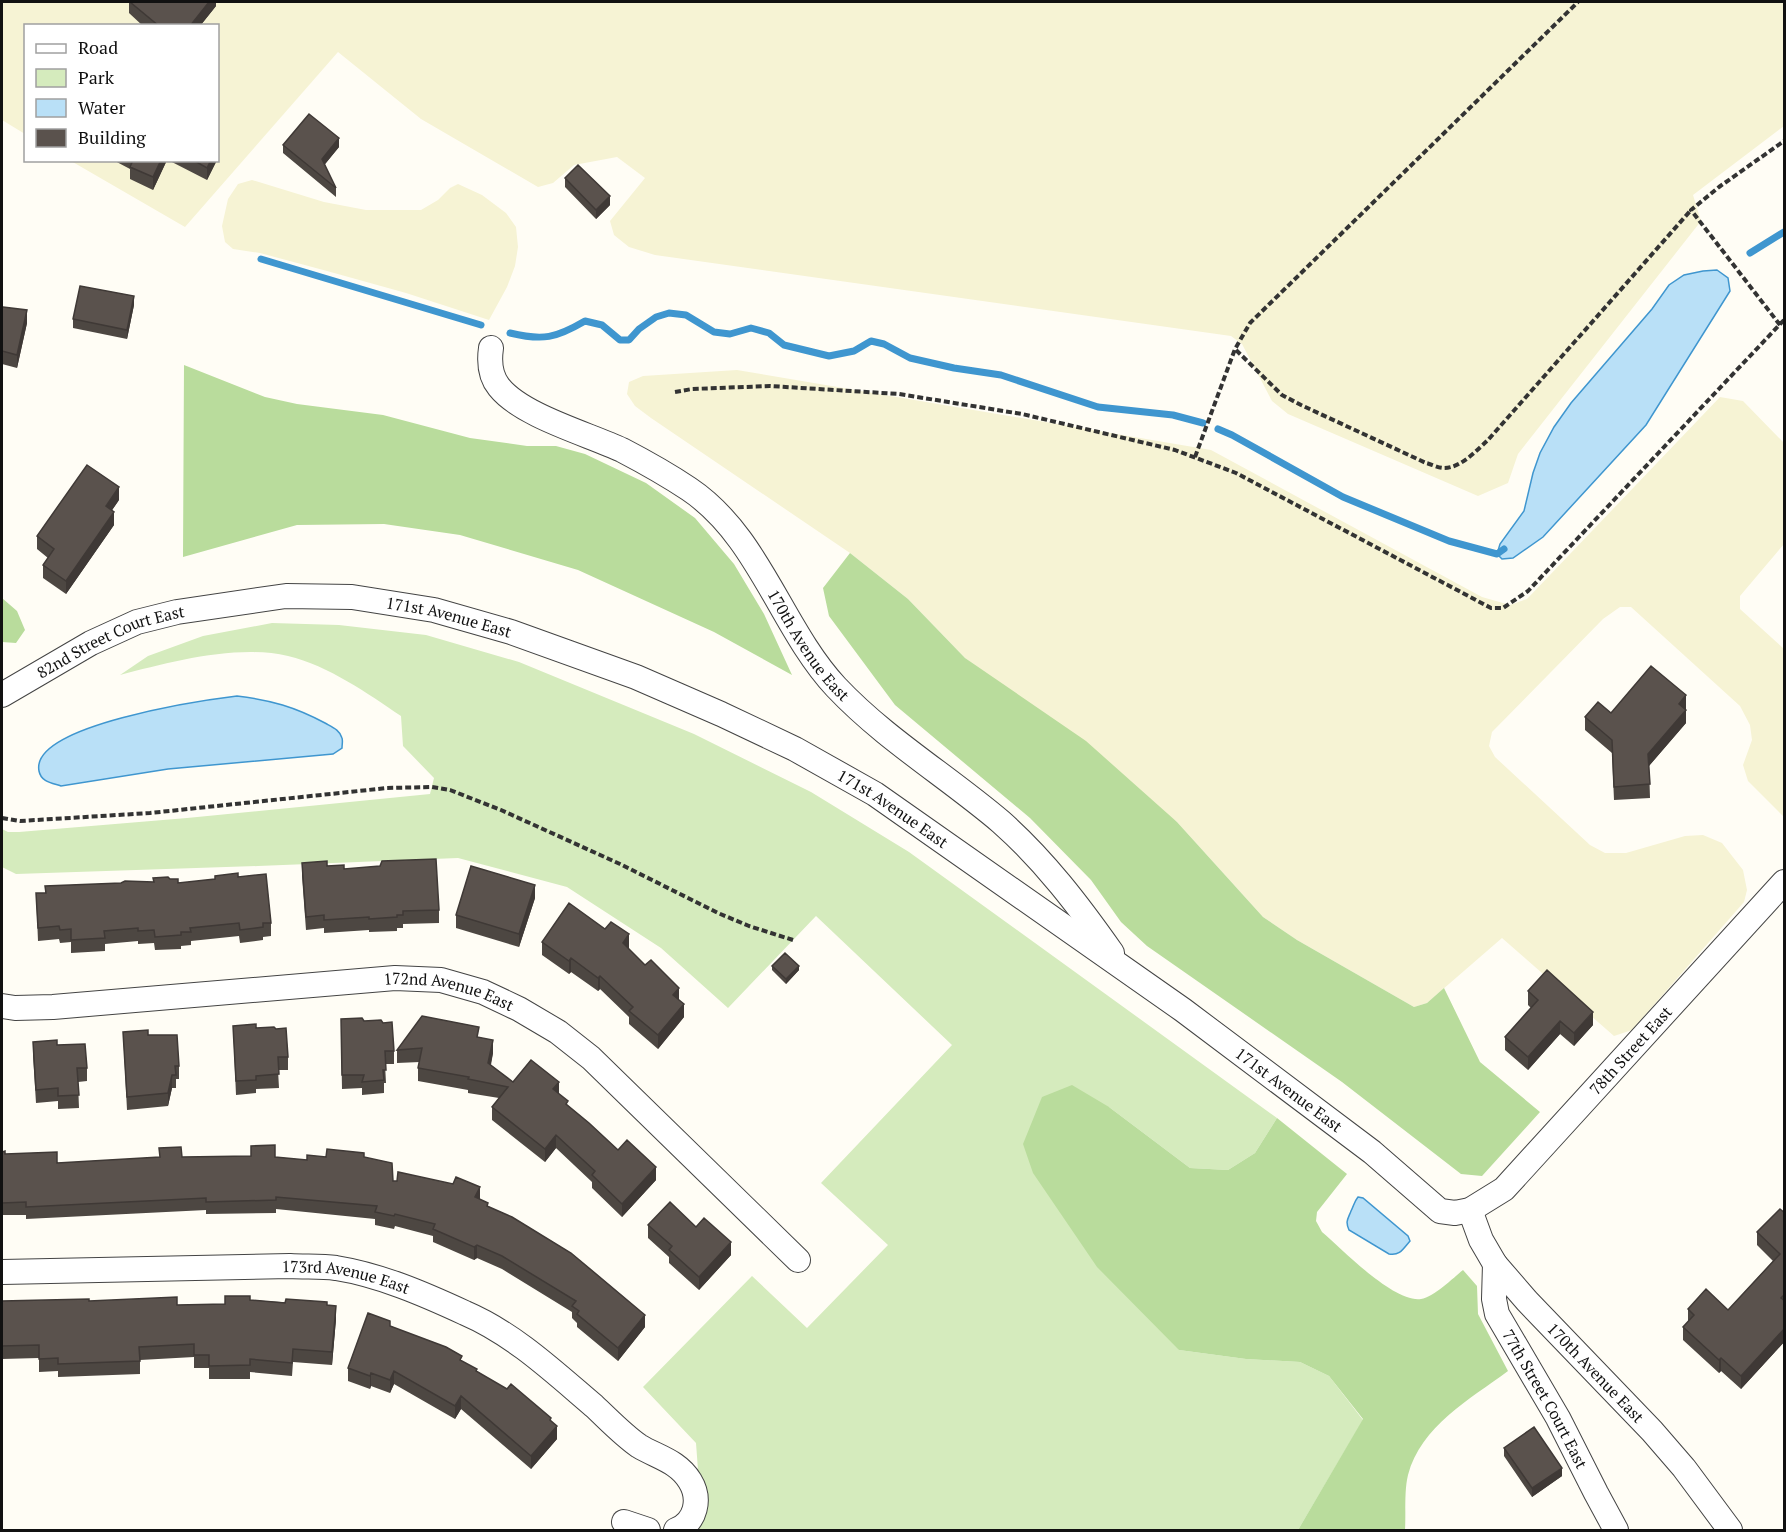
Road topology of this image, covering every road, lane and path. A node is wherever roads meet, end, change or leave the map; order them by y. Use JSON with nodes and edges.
{"nodes":[{"id":1,"x":1578,"y":2,"type":"edge"},
{"id":2,"x":1785,"y":141,"type":"edge"},
{"id":3,"x":1691,"y":210,"type":"junction"},
{"id":4,"x":1785,"y":320,"type":"edge"},
{"id":5,"x":1780,"y":325,"type":"junction"},
{"id":6,"x":491,"y":348,"type":"dead end"},
{"id":7,"x":1235,"y":350,"type":"junction"},
{"id":8,"x":675,"y":392,"type":"dead end"},
{"id":9,"x":1195,"y":457,"type":"junction"},
{"id":10,"x":226,"y":604,"type":"joint"},
{"id":11,"x":2,"y":695,"type":"edge"},
{"id":12,"x":2,"y":818,"type":"edge"},
{"id":13,"x":1785,"y":882,"type":"edge"},
{"id":14,"x":793,"y":940,"type":"dead end"},
{"id":15,"x":1124,"y":969,"type":"junction"},
{"id":16,"x":2,"y":1006,"type":"edge"},
{"id":17,"x":1470,"y":1210,"type":"junction"},
{"id":18,"x":798,"y":1260,"type":"dead end"},
{"id":19,"x":1495,"y":1264,"type":"junction"},
{"id":20,"x":2,"y":1272,"type":"edge"},
{"id":21,"x":624,"y":1522,"type":"dead end"},
{"id":22,"x":648,"y":1530,"type":"edge"},
{"id":23,"x":676,"y":1530,"type":"edge"},
{"id":24,"x":1616,"y":1530,"type":"edge"},
{"id":25,"x":1730,"y":1530,"type":"edge"}],
"edges":[{"from":1,"to":7,"type":"path"},
{"from":2,"to":3,"type":"path"},
{"from":3,"to":5,"type":"path"},
{"from":3,"to":7,"type":"path"},
{"from":4,"to":5,"type":"path"},
{"from":5,"to":9,"type":"path"},
{"from":6,"to":15,"type":"street","name":"170th Avenue East"},
{"from":7,"to":9,"type":"path"},
{"from":8,"to":9,"type":"path"},
{"from":10,"to":11,"type":"street","name":"82nd Street Court East"},
{"from":10,"to":15,"type":"street","name":"171st Avenue East"},
{"from":12,"to":14,"type":"path"},
{"from":13,"to":17,"type":"street","name":"78th Street East"},
{"from":15,"to":17,"type":"street","name":"171st Avenue East"},
{"from":16,"to":18,"type":"street","name":"172nd Avenue East"},
{"from":17,"to":19,"type":"street","name":"170th Avenue East"},
{"from":19,"to":24,"type":"street","name":"77th Street Court East"},
{"from":19,"to":25,"type":"street","name":"170th Avenue East"},
{"from":20,"to":23,"type":"street","name":"173rd Avenue East"},
{"from":21,"to":22,"type":"street"}]}
